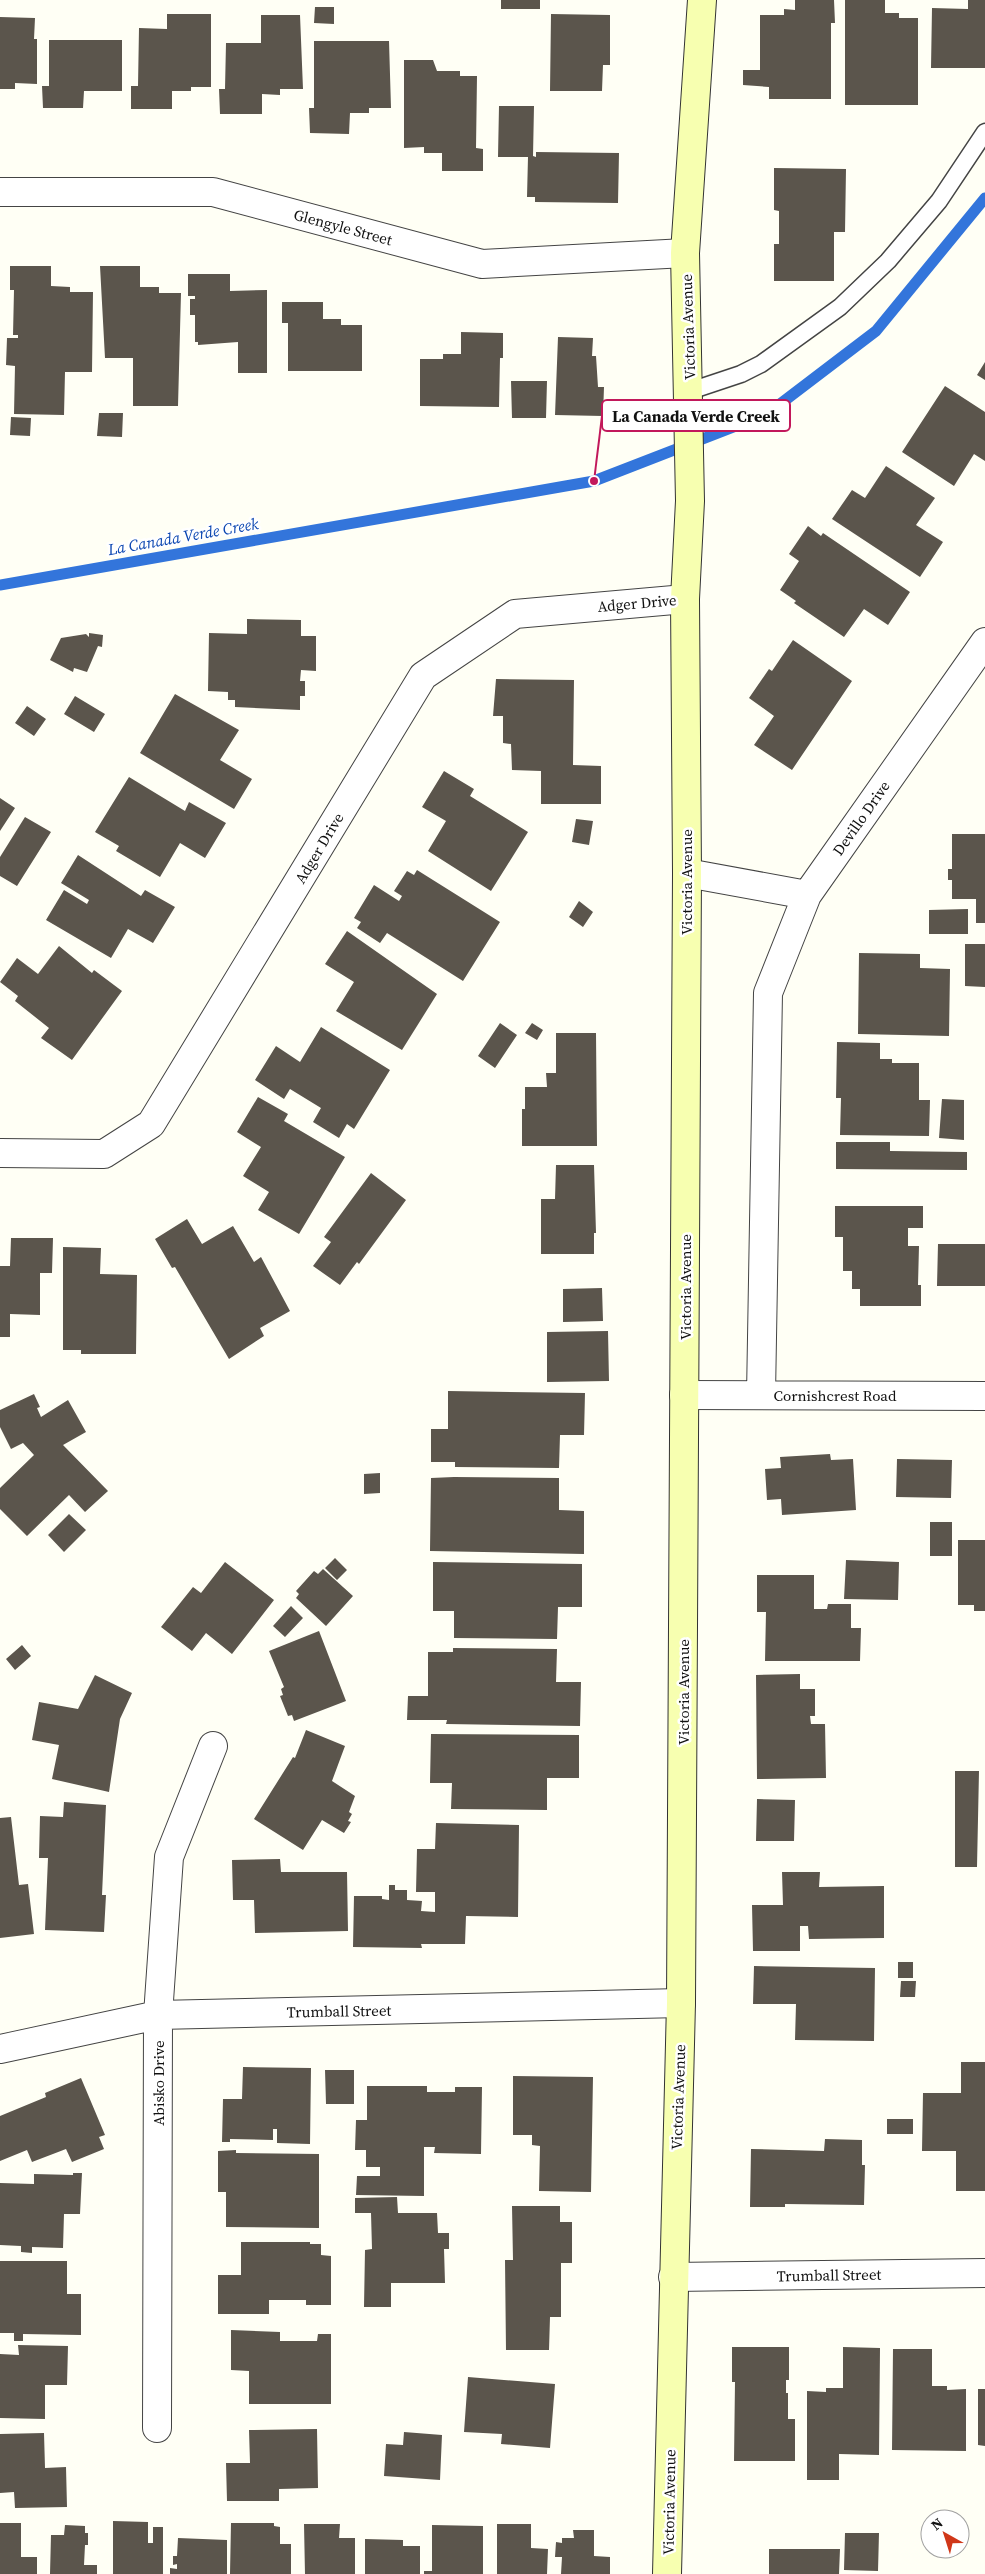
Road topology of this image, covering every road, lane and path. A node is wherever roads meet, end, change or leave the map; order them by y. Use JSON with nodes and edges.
{"nodes":[{"id":1,"x":702,"y":0,"type":"edge"},
{"id":2,"x":985,"y":132,"type":"edge"},
{"id":3,"x":0,"y":192,"type":"edge"},
{"id":4,"x":686,"y":253,"type":"junction"},
{"id":5,"x":690,"y":398,"type":"junction"},
{"id":6,"x":685,"y":599,"type":"junction"},
{"id":7,"x":985,"y":642,"type":"edge"},
{"id":8,"x":687,"y":873,"type":"junction"},
{"id":9,"x":807,"y":895,"type":"junction"},
{"id":10,"x":0,"y":1154,"type":"edge"},
{"id":11,"x":761,"y":1394,"type":"junction"},
{"id":12,"x":684,"y":1395,"type":"junction"},
{"id":13,"x":985,"y":1396,"type":"edge"},
{"id":14,"x":213,"y":1746,"type":"dead end"},
{"id":15,"x":681,"y":2003,"type":"junction"},
{"id":16,"x":158,"y":2015,"type":"junction"},
{"id":17,"x":0,"y":2049,"type":"edge"},
{"id":18,"x":985,"y":2273,"type":"edge"},
{"id":19,"x":673,"y":2277,"type":"junction"},
{"id":20,"x":157,"y":2428,"type":"dead end"},
{"id":21,"x":667,"y":2574,"type":"edge"}],
"edges":[{"from":1,"to":4,"type":"street","name":"Victoria Avenue"},
{"from":2,"to":5,"type":"lane"},
{"from":3,"to":4,"type":"street","name":"Glengyle Street"},
{"from":4,"to":5,"type":"street","name":"Victoria Avenue"},
{"from":5,"to":6,"type":"street","name":"Victoria Avenue"},
{"from":6,"to":8,"type":"street","name":"Victoria Avenue"},
{"from":6,"to":10,"type":"street","name":"Adger Drive"},
{"from":7,"to":9,"type":"street","name":"Devillo Drive"},
{"from":8,"to":9,"type":"street"},
{"from":8,"to":12,"type":"street","name":"Victoria Avenue"},
{"from":9,"to":11,"type":"street"},
{"from":11,"to":12,"type":"street","name":"Cornishcrest Road"},
{"from":11,"to":13,"type":"street","name":"Cornishcrest Road"},
{"from":12,"to":15,"type":"street","name":"Victoria Avenue"},
{"from":14,"to":16,"type":"street","name":"Abisko Drive"},
{"from":15,"to":16,"type":"street","name":"Trumball Street"},
{"from":15,"to":19,"type":"street","name":"Victoria Avenue"},
{"from":16,"to":17,"type":"street","name":"Trumball Street"},
{"from":16,"to":20,"type":"street","name":"Abisko Drive"},
{"from":18,"to":19,"type":"street","name":"Trumball Street"},
{"from":19,"to":21,"type":"street","name":"Victoria Avenue"}]}
